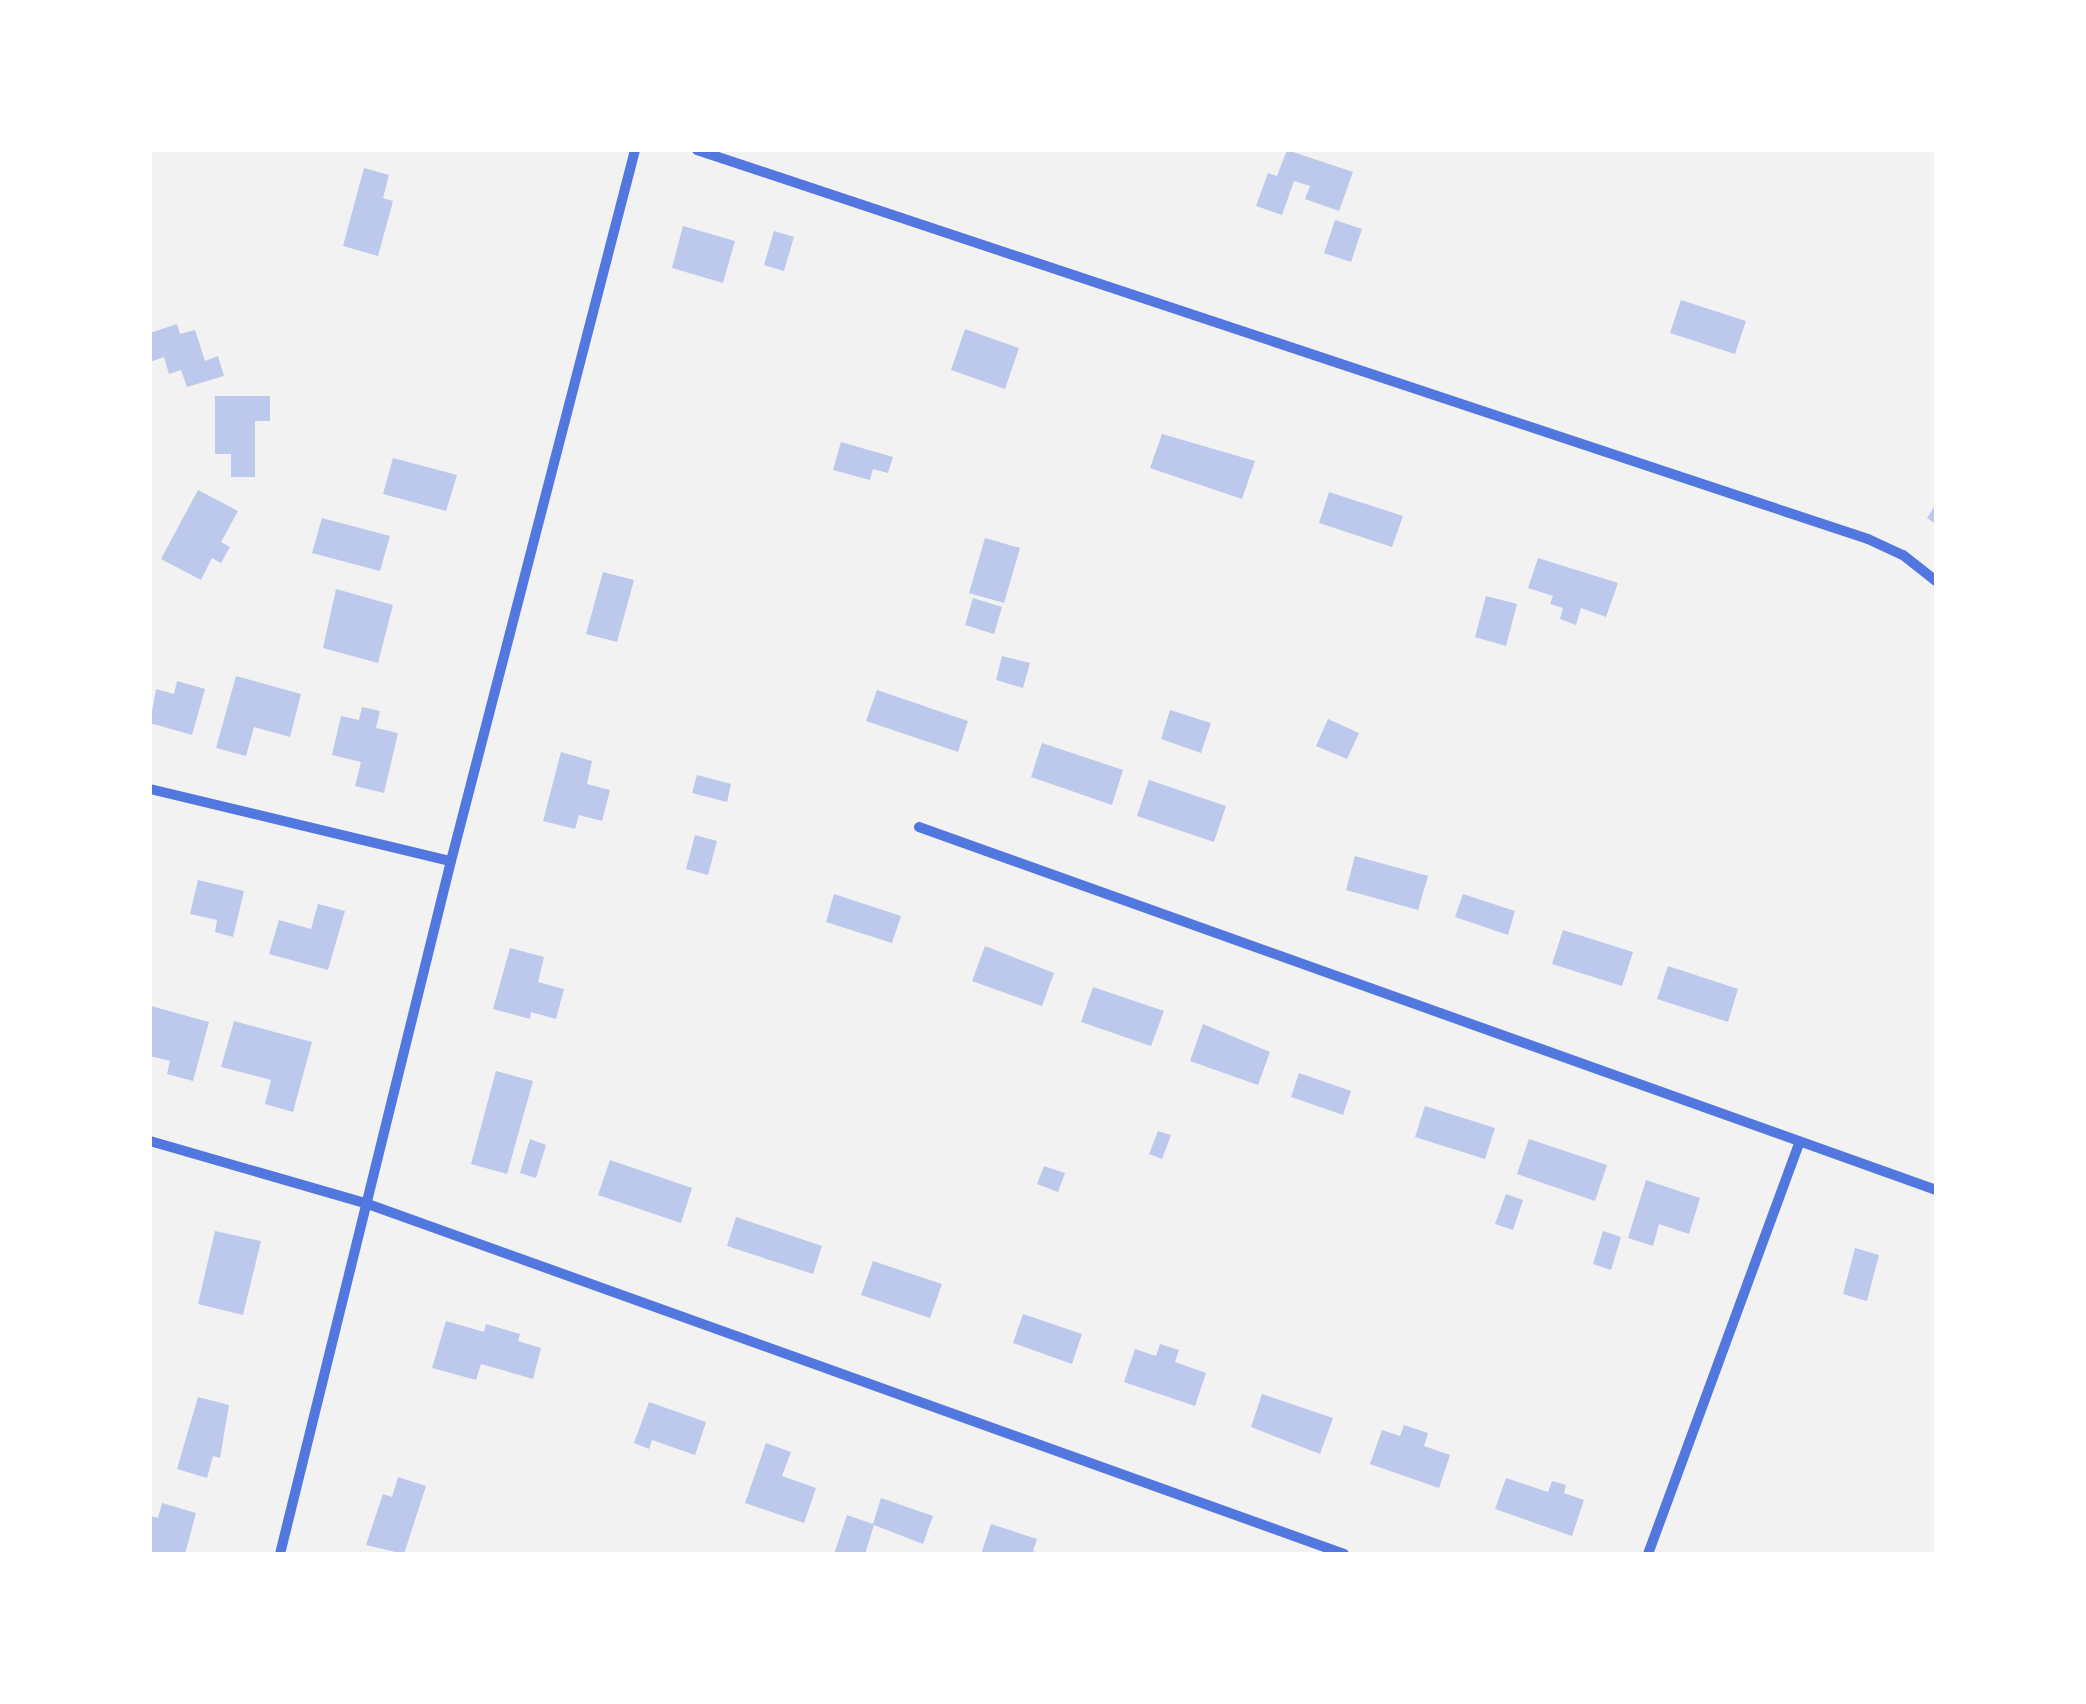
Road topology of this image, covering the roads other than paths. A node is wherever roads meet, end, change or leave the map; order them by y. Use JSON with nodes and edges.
{"nodes":[{"id":1,"x":635,"y":150,"type":"edge"},
{"id":2,"x":698,"y":150,"type":"edge"},
{"id":3,"x":1936,"y":581,"type":"edge"},
{"id":4,"x":150,"y":789,"type":"edge"},
{"id":5,"x":919,"y":827,"type":"dead end"},
{"id":6,"x":451,"y":861,"type":"junction"},
{"id":7,"x":150,"y":1141,"type":"edge"},
{"id":8,"x":1800,"y":1144,"type":"junction"},
{"id":9,"x":1936,"y":1190,"type":"edge"},
{"id":10,"x":365,"y":1203,"type":"junction"},
{"id":11,"x":280,"y":1554,"type":"edge"},
{"id":12,"x":1344,"y":1554,"type":"edge"},
{"id":13,"x":1648,"y":1554,"type":"edge"}],
"edges":[{"from":1,"to":6,"type":"street"},
{"from":2,"to":3,"type":"street"},
{"from":4,"to":6,"type":"street"},
{"from":5,"to":8,"type":"street"},
{"from":6,"to":10,"type":"street"},
{"from":7,"to":10,"type":"street"},
{"from":8,"to":9,"type":"street"},
{"from":8,"to":13,"type":"street"},
{"from":10,"to":11,"type":"street"},
{"from":10,"to":12,"type":"street"}]}
